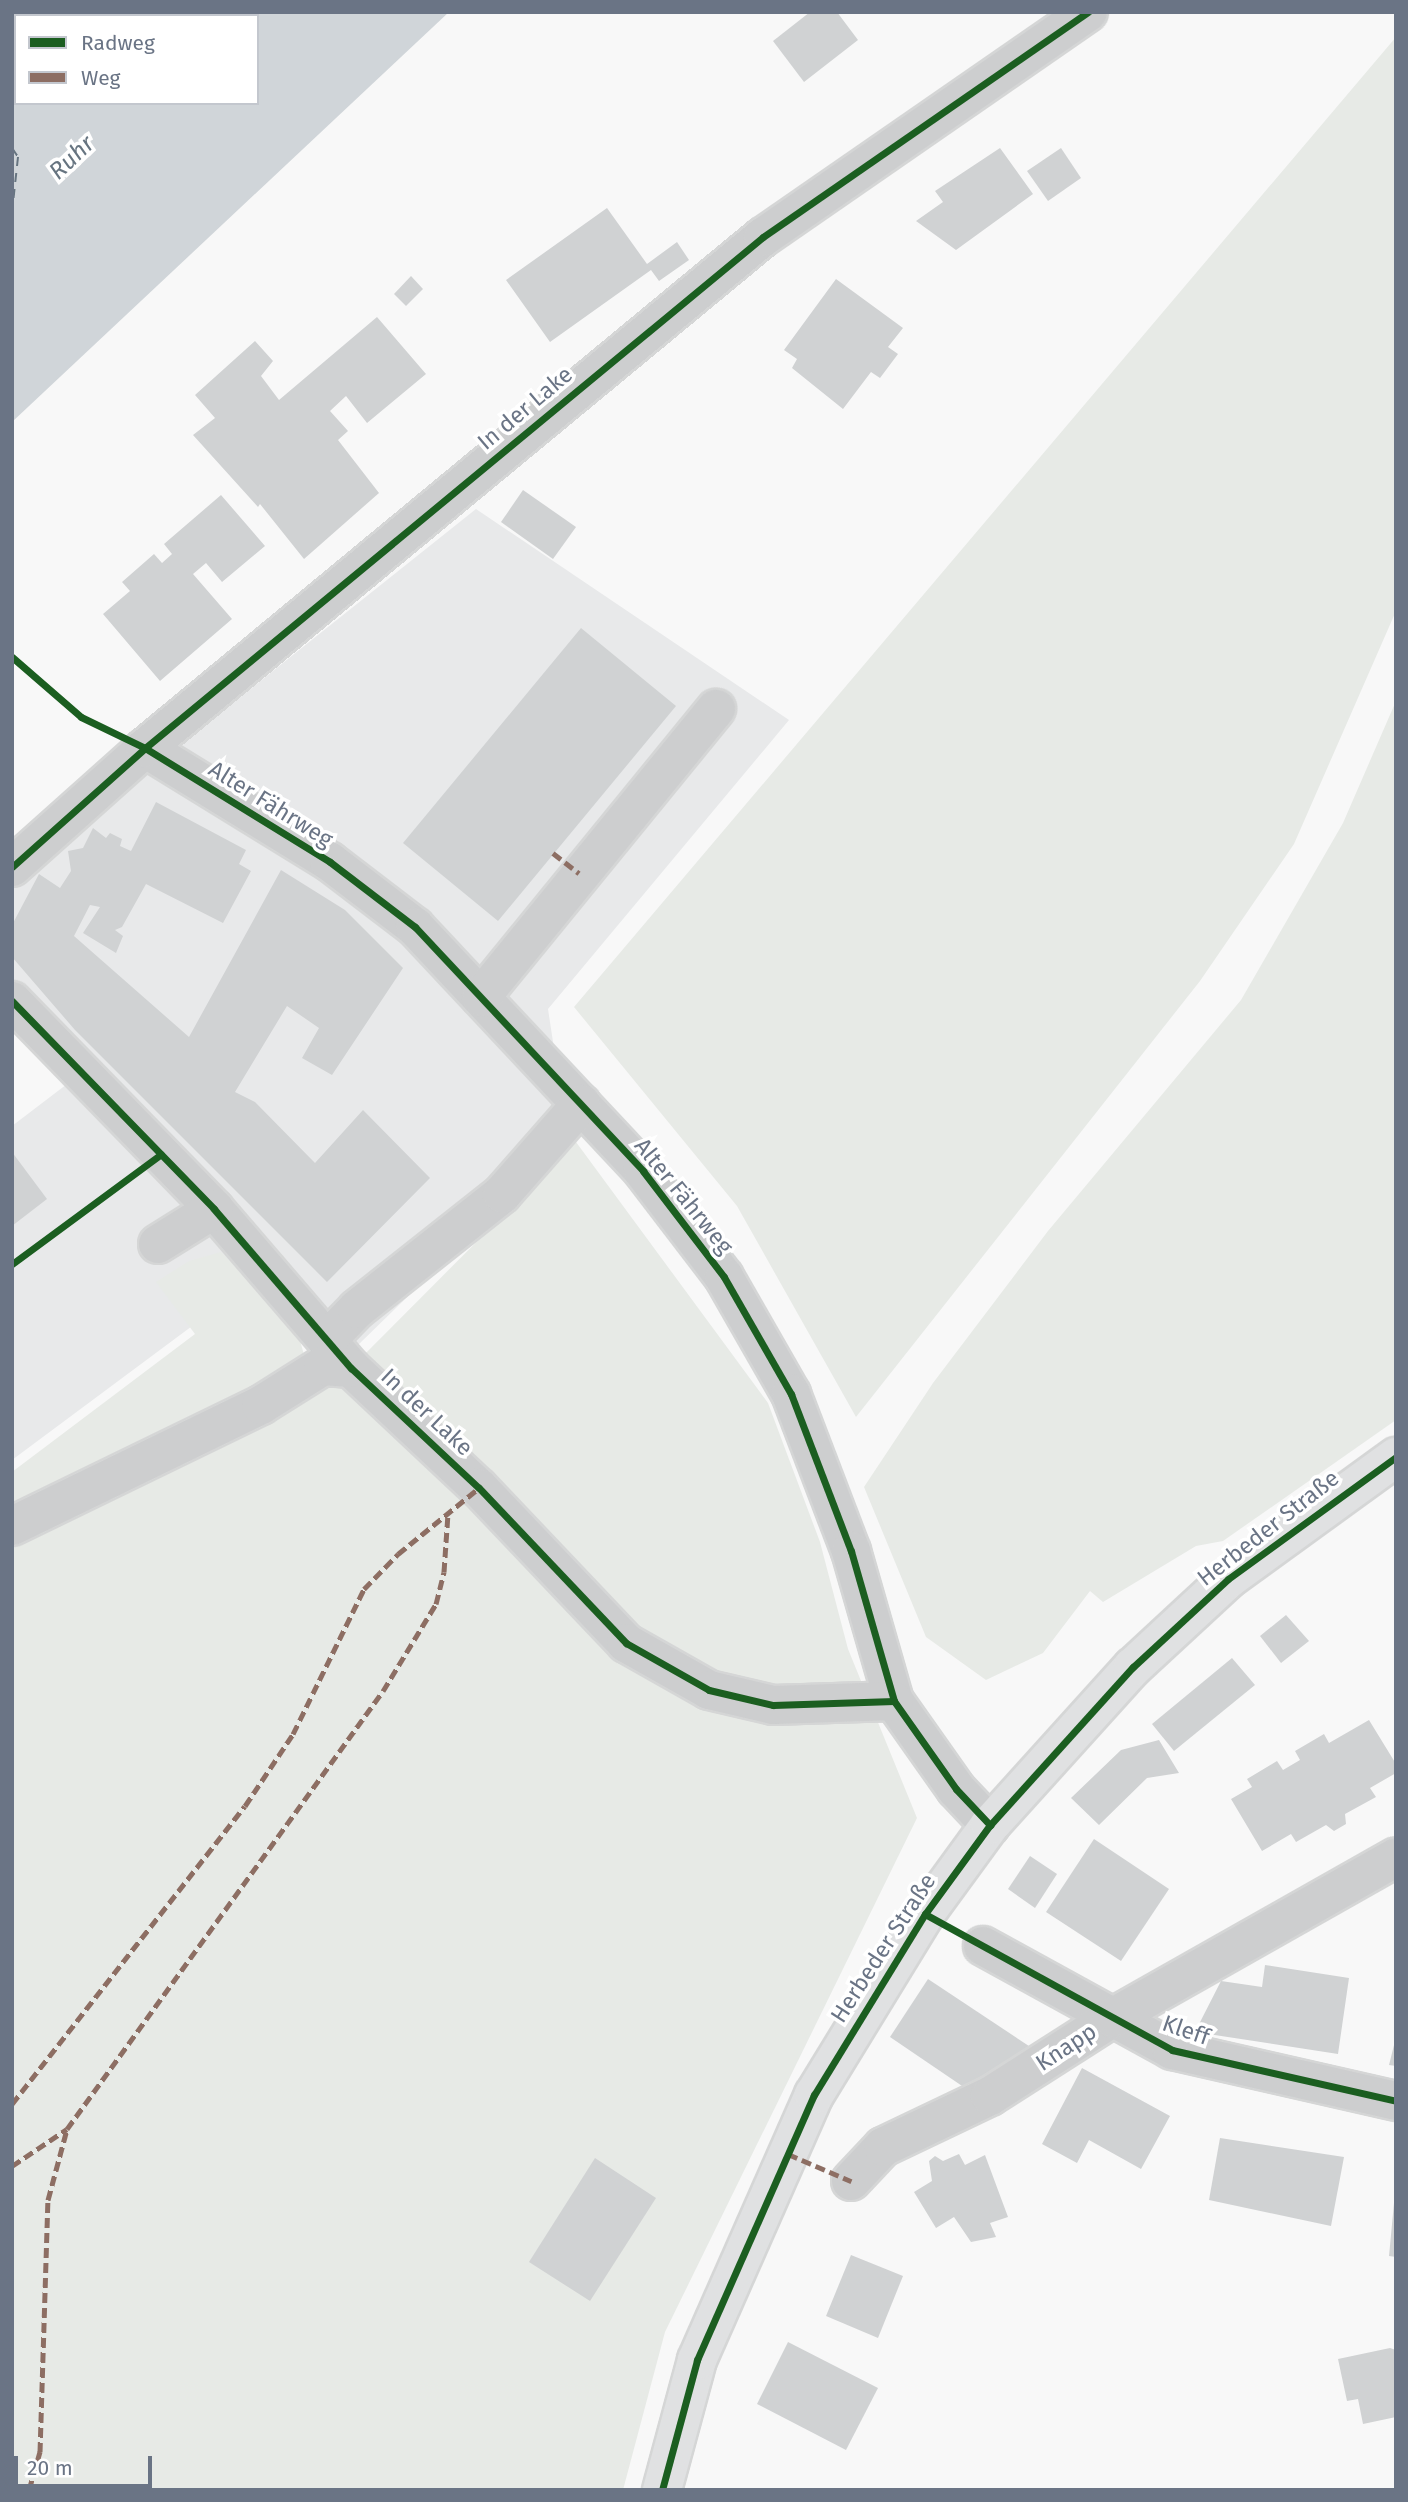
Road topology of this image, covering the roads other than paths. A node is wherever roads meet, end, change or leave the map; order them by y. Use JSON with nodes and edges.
{"nodes":[{"id":1,"x":1088,"y":12,"type":"edge"},
{"id":2,"x":716,"y":709,"type":"dead end"},
{"id":3,"x":145,"y":748,"type":"junction"},
{"id":4,"x":12,"y":867,"type":"edge"},
{"id":5,"x":481,"y":997,"type":"junction"},
{"id":6,"x":12,"y":1001,"type":"edge"},
{"id":7,"x":581,"y":1104,"type":"junction"},
{"id":8,"x":214,"y":1209,"type":"junction"},
{"id":9,"x":158,"y":1244,"type":"dead end"},
{"id":10,"x":339,"y":1354,"type":"junction"},
{"id":11,"x":1396,"y":1457,"type":"edge"},
{"id":12,"x":12,"y":1526,"type":"edge"},
{"id":13,"x":894,"y":1701,"type":"junction"},
{"id":14,"x":989,"y":1825,"type":"junction"},
{"id":15,"x":1396,"y":1857,"type":"edge"},
{"id":16,"x":983,"y":1945,"type":"dead end"},
{"id":17,"x":1112,"y":2018,"type":"junction"},
{"id":18,"x":1396,"y":2101,"type":"edge"},
{"id":19,"x":851,"y":2181,"type":"dead end"},
{"id":20,"x":662,"y":2490,"type":"edge"}],
"edges":[{"from":1,"to":3,"type":"street","name":"In der Lake"},
{"from":2,"to":5,"type":"street"},
{"from":3,"to":4,"type":"street","name":"In der Lake"},
{"from":3,"to":5,"type":"street","name":"Alter Fährweg"},
{"from":5,"to":7,"type":"street","name":"Alter Fährweg"},
{"from":6,"to":8,"type":"street","name":"In der Lake"},
{"from":7,"to":10,"type":"street"},
{"from":7,"to":13,"type":"street","name":"Alter Fährweg"},
{"from":8,"to":9,"type":"street"},
{"from":8,"to":10,"type":"street","name":"In der Lake"},
{"from":10,"to":12,"type":"street"},
{"from":10,"to":13,"type":"street","name":"In der Lake"},
{"from":11,"to":14,"type":"main road","name":"Herbeder Straße"},
{"from":13,"to":14,"type":"street","name":"Alter Fährweg"},
{"from":14,"to":20,"type":"main road","name":"Herbeder Straße"},
{"from":15,"to":17,"type":"street","name":"Knapp"},
{"from":16,"to":17,"type":"street","name":"Kleff"},
{"from":17,"to":18,"type":"street","name":"Kleff"},
{"from":17,"to":19,"type":"street","name":"Knapp"}]}
